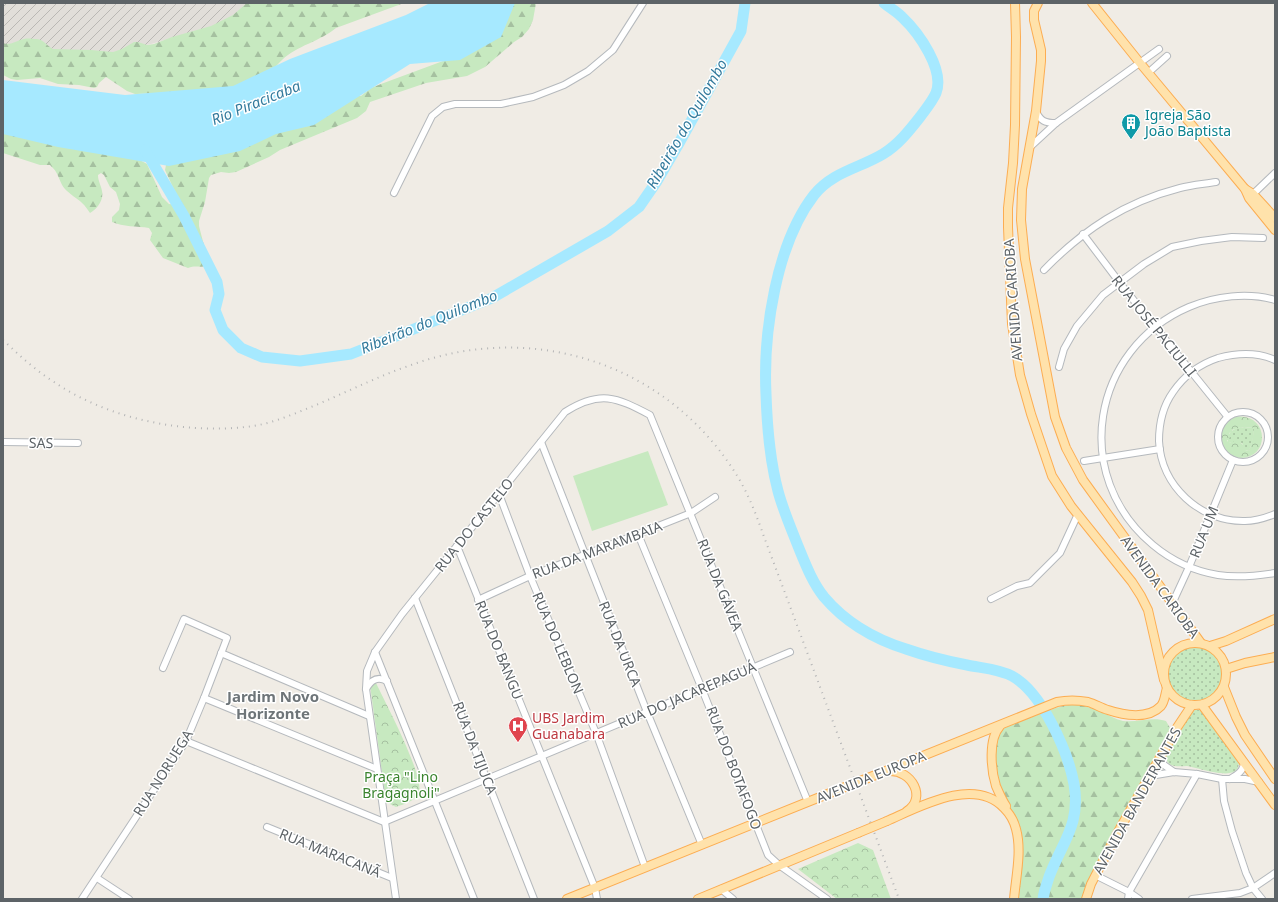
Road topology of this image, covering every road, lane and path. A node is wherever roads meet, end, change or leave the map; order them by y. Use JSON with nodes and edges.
{"nodes":[{"id":1,"x":643,"y":3,"type":"edge"},
{"id":2,"x":1015,"y":3,"type":"edge"},
{"id":3,"x":1038,"y":3,"type":"edge"},
{"id":4,"x":1092,"y":3,"type":"edge"},
{"id":5,"x":1159,"y":49,"type":"dead end"},
{"id":6,"x":1167,"y":56,"type":"dead end"},
{"id":7,"x":1140,"y":63,"type":"junction"},
{"id":8,"x":1148,"y":73,"type":"junction"},
{"id":9,"x":1036,"y":111,"type":"junction"},
{"id":10,"x":1056,"y":124,"type":"junction"},
{"id":11,"x":1030,"y":147,"type":"junction"},
{"id":12,"x":1275,"y":173,"type":"edge"},
{"id":13,"x":1216,"y":182,"type":"dead end"},
{"id":14,"x":394,"y":193,"type":"dead end"},
{"id":15,"x":1251,"y":196,"type":"junction"},
{"id":16,"x":1275,"y":218,"type":"edge"},
{"id":17,"x":1275,"y":230,"type":"edge"},
{"id":18,"x":1083,"y":234,"type":"junction"},
{"id":19,"x":1263,"y":238,"type":"dead end"},
{"id":20,"x":1044,"y":270,"type":"dead end"},
{"id":21,"x":1120,"y":282,"type":"junction"},
{"id":22,"x":1275,"y":300,"type":"edge"},
{"id":23,"x":1155,"y":326,"type":"junction"},
{"id":24,"x":1274,"y":358,"type":"edge"},
{"id":25,"x":1059,"y":367,"type":"dead end"},
{"id":26,"x":1191,"y":372,"type":"junction"},
{"id":27,"x":603,"y":398,"type":"joint"},
{"id":28,"x":1227,"y":416,"type":"junction"},
{"id":29,"x":1272,"y":433,"type":"edge"},
{"id":30,"x":3,"y":442,"type":"edge"},
{"id":31,"x":541,"y":442,"type":"junction"},
{"id":32,"x":78,"y":443,"type":"dead end"},
{"id":33,"x":1160,"y":448,"type":"junction"},
{"id":34,"x":1102,"y":457,"type":"junction"},
{"id":35,"x":1234,"y":460,"type":"junction"},
{"id":36,"x":1084,"y":461,"type":"dead end"},
{"id":37,"x":499,"y":494,"type":"junction"},
{"id":38,"x":715,"y":497,"type":"dead end"},
{"id":39,"x":691,"y":512,"type":"junction"},
{"id":40,"x":1078,"y":514,"type":"junction"},
{"id":41,"x":1275,"y":514,"type":"edge"},
{"id":42,"x":1211,"y":515,"type":"junction"},
{"id":43,"x":638,"y":534,"type":"junction"},
{"id":44,"x":457,"y":546,"type":"junction"},
{"id":45,"x":584,"y":554,"type":"junction"},
{"id":46,"x":1189,"y":567,"type":"junction"},
{"id":47,"x":1275,"y":573,"type":"edge"},
{"id":48,"x":530,"y":576,"type":"junction"},
{"id":49,"x":415,"y":598,"type":"junction"},
{"id":50,"x":991,"y":599,"type":"dead end"},
{"id":51,"x":478,"y":600,"type":"junction"},
{"id":52,"x":1172,"y":604,"type":"junction"},
{"id":53,"x":1275,"y":618,"type":"edge"},
{"id":54,"x":1201,"y":643,"type":"junction"},
{"id":55,"x":1210,"y":646,"type":"junction"},
{"id":56,"x":375,"y":652,"type":"junction"},
{"id":57,"x":790,"y":652,"type":"dead end"},
{"id":58,"x":221,"y":654,"type":"junction"},
{"id":59,"x":1275,"y":657,"type":"edge"},
{"id":60,"x":163,"y":668,"type":"dead end"},
{"id":61,"x":753,"y":668,"type":"junction"},
{"id":62,"x":1226,"y":669,"type":"junction"},
{"id":63,"x":1164,"y":680,"type":"junction"},
{"id":64,"x":387,"y":681,"type":"junction"},
{"id":65,"x":1224,"y":687,"type":"junction"},
{"id":66,"x":366,"y":688,"type":"junction"},
{"id":67,"x":1167,"y":688,"type":"junction"},
{"id":68,"x":702,"y":689,"type":"junction"},
{"id":69,"x":204,"y":698,"type":"junction"},
{"id":70,"x":1202,"y":705,"type":"junction"},
{"id":71,"x":1192,"y":706,"type":"junction"},
{"id":72,"x":647,"y":712,"type":"junction"},
{"id":73,"x":369,"y":716,"type":"junction"},
{"id":74,"x":1000,"y":726,"type":"junction"},
{"id":75,"x":596,"y":733,"type":"junction"},
{"id":76,"x":186,"y":741,"type":"junction"},
{"id":77,"x":542,"y":756,"type":"junction"},
{"id":78,"x":1159,"y":759,"type":"junction"},
{"id":79,"x":1244,"y":762,"type":"junction"},
{"id":80,"x":377,"y":769,"type":"junction"},
{"id":81,"x":885,"y":771,"type":"junction"},
{"id":82,"x":1174,"y":772,"type":"junction"},
{"id":83,"x":1197,"y":774,"type":"junction"},
{"id":84,"x":1150,"y":776,"type":"junction"},
{"id":85,"x":486,"y":779,"type":"junction"},
{"id":86,"x":1230,"y":779,"type":"junction"},
{"id":87,"x":1275,"y":779,"type":"edge"},
{"id":88,"x":1222,"y":780,"type":"junction"},
{"id":89,"x":1258,"y":782,"type":"junction"},
{"id":90,"x":435,"y":801,"type":"junction"},
{"id":91,"x":808,"y":802,"type":"junction"},
{"id":92,"x":1275,"y":805,"type":"edge"},
{"id":93,"x":1008,"y":812,"type":"junction"},
{"id":94,"x":898,"y":816,"type":"junction"},
{"id":95,"x":384,"y":822,"type":"junction"},
{"id":96,"x":755,"y":824,"type":"junction"},
{"id":97,"x":268,"y":827,"type":"dead end"},
{"id":98,"x":702,"y":845,"type":"junction"},
{"id":99,"x":779,"y":866,"type":"junction"},
{"id":100,"x":645,"y":867,"type":"junction"},
{"id":101,"x":1275,"y":873,"type":"edge"},
{"id":102,"x":1096,"y":875,"type":"junction"},
{"id":103,"x":97,"y":878,"type":"junction"},
{"id":104,"x":392,"y":878,"type":"junction"},
{"id":105,"x":595,"y":888,"type":"junction"},
{"id":106,"x":1253,"y":888,"type":"junction"},
{"id":107,"x":721,"y":890,"type":"junction"},
{"id":108,"x":1129,"y":892,"type":"junction"},
{"id":109,"x":82,"y":899,"type":"edge"},
{"id":110,"x":129,"y":899,"type":"edge"},
{"id":111,"x":396,"y":899,"type":"edge"},
{"id":112,"x":474,"y":899,"type":"edge"},
{"id":113,"x":534,"y":899,"type":"edge"},
{"id":114,"x":567,"y":899,"type":"edge"},
{"id":115,"x":597,"y":899,"type":"edge"},
{"id":116,"x":698,"y":899,"type":"edge"},
{"id":117,"x":733,"y":899,"type":"edge"},
{"id":118,"x":827,"y":899,"type":"edge"},
{"id":119,"x":1014,"y":899,"type":"edge"},
{"id":120,"x":1086,"y":899,"type":"edge"},
{"id":121,"x":1128,"y":899,"type":"edge"},
{"id":122,"x":1139,"y":899,"type":"edge"},
{"id":123,"x":1192,"y":899,"type":"edge"},
{"id":124,"x":1262,"y":899,"type":"edge"}],
"edges":[{"from":1,"to":14,"type":"street"},
{"from":2,"to":40,"type":"main road","name":"AVENIDA CARIOBA"},
{"from":3,"to":9,"type":"main road","name":"AVENIDA CARIOBA"},
{"from":4,"to":7,"type":"main road"},
{"from":5,"to":7,"type":"street"},
{"from":6,"to":8,"type":"street"},
{"from":7,"to":8,"type":"main road"},
{"from":7,"to":10,"type":"street"},
{"from":8,"to":15,"type":"main road"},
{"from":9,"to":10,"type":"street"},
{"from":9,"to":11,"type":"main road","name":"AVENIDA CARIOBA"},
{"from":10,"to":11,"type":"street"},
{"from":11,"to":52,"type":"main road","name":"AVENIDA CARIOBA"},
{"from":12,"to":15,"type":"street"},
{"from":13,"to":18,"type":"street"},
{"from":15,"to":16,"type":"main road"},
{"from":15,"to":17,"type":"main road"},
{"from":18,"to":20,"type":"street"},
{"from":18,"to":21,"type":"street","name":"RUA JOSÉ PACIULLI"},
{"from":19,"to":21,"type":"street"},
{"from":21,"to":23,"type":"street","name":"RUA JOSÉ PACIULLI"},
{"from":21,"to":25,"type":"street"},
{"from":22,"to":23,"type":"street"},
{"from":23,"to":26,"type":"street","name":"RUA JOSÉ PACIULLI"},
{"from":23,"to":34,"type":"street"},
{"from":24,"to":26,"type":"street"},
{"from":26,"to":28,"type":"street","name":"RUA JOSÉ PACIULLI"},
{"from":26,"to":33,"type":"street"},
{"from":27,"to":31,"type":"street","name":"RUA DO CASTELO"},
{"from":27,"to":39,"type":"street","name":"RUA DA GÁVEA"},
{"from":28,"to":29,"type":"street"},
{"from":28,"to":35,"type":"street"},
{"from":29,"to":35,"type":"street"},
{"from":30,"to":32,"type":"street","name":"SAS"},
{"from":31,"to":37,"type":"street","name":"RUA DO CASTELO"},
{"from":31,"to":45,"type":"street","name":"RUA DA URCA"},
{"from":33,"to":34,"type":"street"},
{"from":33,"to":42,"type":"street"},
{"from":34,"to":36,"type":"street"},
{"from":34,"to":46,"type":"street"},
{"from":35,"to":42,"type":"street","name":"RUA UM"},
{"from":37,"to":44,"type":"street","name":"RUA DO CASTELO"},
{"from":37,"to":48,"type":"street","name":"RUA DO LEBLON"},
{"from":38,"to":39,"type":"street","name":"RUA DA MARAMBAIA"},
{"from":39,"to":43,"type":"street","name":"RUA DA MARAMBAIA"},
{"from":39,"to":61,"type":"street","name":"RUA DA GÁVEA"},
{"from":40,"to":50,"type":"street"},
{"from":40,"to":63,"type":"main road","name":"AVENIDA CARIOBA"},
{"from":41,"to":42,"type":"street"},
{"from":42,"to":46,"type":"street","name":"RUA UM"},
{"from":43,"to":45,"type":"street","name":"RUA DA MARAMBAIA"},
{"from":43,"to":68,"type":"street","name":"RUA DO BOTAFOGO"},
{"from":44,"to":49,"type":"street","name":"RUA DO CASTELO"},
{"from":44,"to":51,"type":"street","name":"RUA DO BANGU"},
{"from":45,"to":48,"type":"street","name":"RUA DA MARAMBAIA"},
{"from":45,"to":72,"type":"street","name":"RUA DA URCA"},
{"from":46,"to":47,"type":"street"},
{"from":46,"to":52,"type":"street","name":"RUA UM"},
{"from":48,"to":51,"type":"street","name":"RUA DA MARAMBAIA"},
{"from":48,"to":75,"type":"street","name":"RUA DO LEBLON"},
{"from":49,"to":56,"type":"street","name":"RUA DO CASTELO"},
{"from":49,"to":85,"type":"street","name":"RUA DA TIJUCA"},
{"from":51,"to":77,"type":"street","name":"RUA DO BANGU"},
{"from":52,"to":54,"type":"main road","name":"AVENIDA CARIOBA"},
{"from":53,"to":55,"type":"main road"},
{"from":54,"to":55,"type":"main road"},
{"from":54,"to":63,"type":"main road"},
{"from":55,"to":62,"type":"main road"},
{"from":56,"to":64,"type":"street"},
{"from":56,"to":66,"type":"street","name":"RUA DO CASTELO"},
{"from":57,"to":61,"type":"street","name":"RUA DO JACAREPAGUÁ"},
{"from":58,"to":60,"type":"street","name":"RUA NORUEGA"},
{"from":58,"to":69,"type":"street","name":"RUA NORUEGA"},
{"from":58,"to":73,"type":"street"},
{"from":59,"to":62,"type":"main road"},
{"from":61,"to":68,"type":"street","name":"RUA DO JACAREPAGUÁ"},
{"from":61,"to":91,"type":"street","name":"RUA DA GÁVEA"},
{"from":62,"to":65,"type":"main road"},
{"from":63,"to":67,"type":"main road"},
{"from":64,"to":66,"type":"street"},
{"from":64,"to":90,"type":"street"},
{"from":65,"to":70,"type":"main road"},
{"from":65,"to":87,"type":"main road"},
{"from":66,"to":73,"type":"street","name":"RUA DO CASTELO"},
{"from":67,"to":71,"type":"main road"},
{"from":67,"to":74,"type":"main road","name":"AVENIDA EUROPA"},
{"from":68,"to":72,"type":"street","name":"RUA DO JACAREPAGUÁ"},
{"from":68,"to":96,"type":"street","name":"RUA DO BOTAFOGO"},
{"from":69,"to":76,"type":"street","name":"RUA NORUEGA"},
{"from":69,"to":80,"type":"street"},
{"from":70,"to":71,"type":"main road"},
{"from":70,"to":79,"type":"main road"},
{"from":71,"to":78,"type":"main road","name":"AVENIDA BANDEIRANTES"},
{"from":72,"to":75,"type":"street","name":"RUA DO JACAREPAGUÁ"},
{"from":72,"to":98,"type":"street","name":"RUA DA URCA"},
{"from":73,"to":80,"type":"street","name":"RUA DO CASTELO"},
{"from":74,"to":81,"type":"main road","name":"AVENIDA EUROPA"},
{"from":74,"to":93,"type":"main road"},
{"from":75,"to":77,"type":"street","name":"RUA DO JACAREPAGUÁ"},
{"from":75,"to":100,"type":"street","name":"RUA DO LEBLON"},
{"from":76,"to":95,"type":"street"},
{"from":76,"to":103,"type":"street","name":"RUA NORUEGA"},
{"from":77,"to":85,"type":"street","name":"RUA DO JACAREPAGUÁ"},
{"from":77,"to":105,"type":"street","name":"RUA DO BANGU"},
{"from":78,"to":82,"type":"street"},
{"from":78,"to":84,"type":"main road","name":"AVENIDA BANDEIRANTES"},
{"from":79,"to":86,"type":"street"},
{"from":79,"to":89,"type":"main road"},
{"from":80,"to":95,"type":"street","name":"RUA DO CASTELO"},
{"from":81,"to":91,"type":"main road","name":"AVENIDA EUROPA","bridge":true},
{"from":81,"to":94,"type":"main road"},
{"from":82,"to":83,"type":"street"},
{"from":82,"to":84,"type":"street"},
{"from":83,"to":88,"type":"street"},
{"from":83,"to":108,"type":"street"},
{"from":84,"to":102,"type":"main road","name":"AVENIDA BANDEIRANTES"},
{"from":85,"to":90,"type":"street","name":"RUA DO JACAREPAGUÁ"},
{"from":85,"to":113,"type":"street","name":"RUA DA TIJUCA"},
{"from":86,"to":88,"type":"street"},
{"from":86,"to":89,"type":"street"},
{"from":88,"to":106,"type":"street"},
{"from":89,"to":92,"type":"main road"},
{"from":90,"to":95,"type":"street","name":"RUA DO JACAREPAGUÁ"},
{"from":90,"to":112,"type":"street"},
{"from":91,"to":96,"type":"main road","name":"AVENIDA EUROPA"},
{"from":93,"to":94,"type":"main road"},
{"from":93,"to":119,"type":"main road"},
{"from":94,"to":99,"type":"main road","bridge":true},
{"from":95,"to":104,"type":"street","name":"RUA DO CASTELO"},
{"from":96,"to":98,"type":"main road","name":"AVENIDA EUROPA"},
{"from":96,"to":99,"type":"street","name":"RUA DO BOTAFOGO"},
{"from":97,"to":104,"type":"street","name":"RUA MARACANÃ"},
{"from":98,"to":100,"type":"main road","name":"AVENIDA EUROPA"},
{"from":99,"to":107,"type":"main road"},
{"from":99,"to":118,"type":"street","name":"RUA DO BOTAFOGO"},
{"from":100,"to":105,"type":"main road","name":"AVENIDA EUROPA"},
{"from":101,"to":106,"type":"street"},
{"from":102,"to":108,"type":"street"},
{"from":102,"to":120,"type":"main road","name":"AVENIDA BANDEIRANTES"},
{"from":103,"to":109,"type":"street","name":"RUA NORUEGA"},
{"from":103,"to":110,"type":"street"},
{"from":104,"to":111,"type":"street","name":"RUA DO CASTELO"},
{"from":105,"to":114,"type":"main road","name":"AVENIDA EUROPA"},
{"from":105,"to":115,"type":"street","name":"RUA DO BANGU"},
{"from":106,"to":123,"type":"street"},
{"from":106,"to":124,"type":"street"},
{"from":107,"to":116,"type":"main road"},
{"from":107,"to":117,"type":"street"},
{"from":108,"to":121,"type":"street"},
{"from":108,"to":122,"type":"street"}]}
